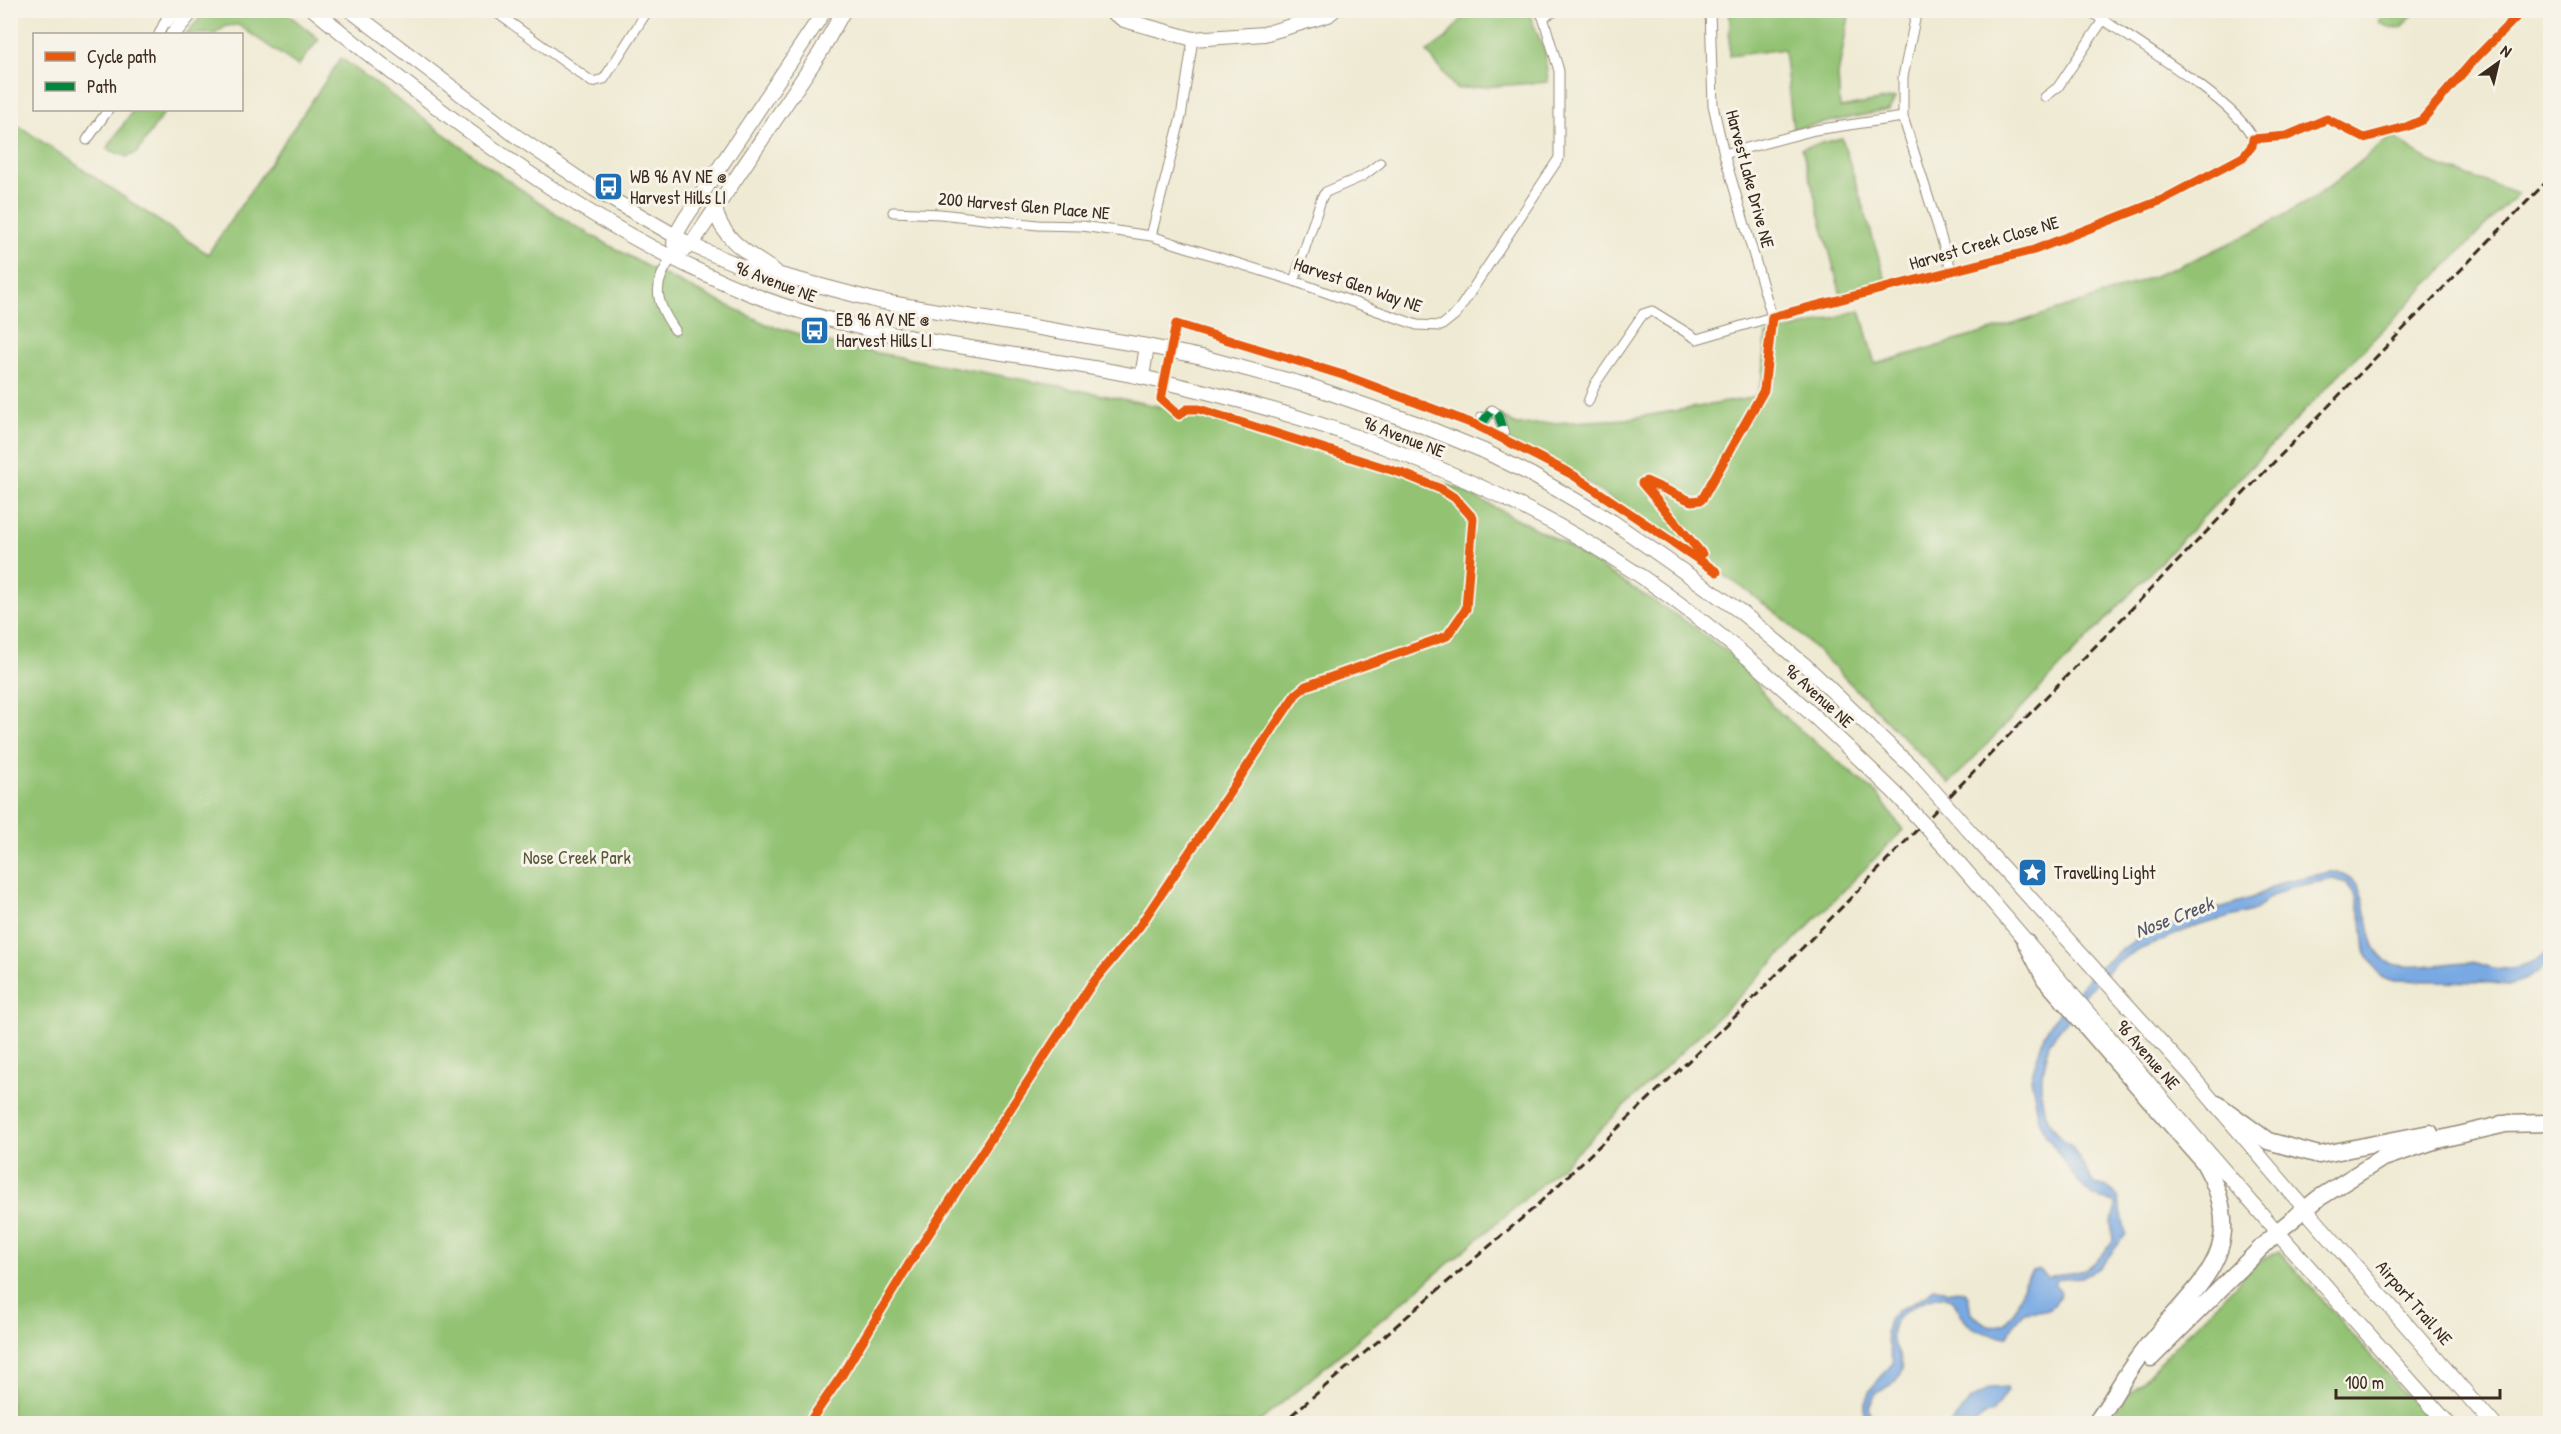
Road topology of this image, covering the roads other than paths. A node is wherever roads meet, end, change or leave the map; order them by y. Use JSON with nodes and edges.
{"nodes":[{"id":1,"x":170,"y":10,"type":"edge"},
{"id":2,"x":179,"y":10,"type":"edge"},
{"id":3,"x":194,"y":10,"type":"edge"},
{"id":4,"x":314,"y":10,"type":"edge"},
{"id":5,"x":350,"y":10,"type":"edge"},
{"id":6,"x":493,"y":10,"type":"edge"},
{"id":7,"x":648,"y":10,"type":"edge"},
{"id":8,"x":825,"y":10,"type":"edge"},
{"id":9,"x":844,"y":10,"type":"edge"},
{"id":10,"x":1109,"y":10,"type":"edge"},
{"id":11,"x":1334,"y":10,"type":"edge"},
{"id":12,"x":1558,"y":10,"type":"edge"},
{"id":13,"x":1710,"y":10,"type":"edge"},
{"id":14,"x":1917,"y":10,"type":"edge"},
{"id":15,"x":2088,"y":10,"type":"edge"},
{"id":16,"x":1540,"y":14,"type":"edge"},
{"id":17,"x":2103,"y":20,"type":"junction"},
{"id":18,"x":165,"y":33,"type":"edge"},
{"id":19,"x":1193,"y":39,"type":"junction"},
{"id":20,"x":2045,"y":97,"type":"dead end"},
{"id":21,"x":107,"y":111,"type":"edge"},
{"id":22,"x":1903,"y":117,"type":"junction"},
{"id":23,"x":87,"y":140,"type":"dead end"},
{"id":24,"x":1724,"y":154,"type":"junction"},
{"id":25,"x":1380,"y":163,"type":"dead end"},
{"id":26,"x":715,"y":208,"type":"junction"},
{"id":27,"x":893,"y":212,"type":"dead end"},
{"id":28,"x":675,"y":236,"type":"junction"},
{"id":29,"x":1151,"y":236,"type":"junction"},
{"id":30,"x":691,"y":245,"type":"junction"},
{"id":31,"x":672,"y":258,"type":"junction"},
{"id":32,"x":1952,"y":272,"type":"junction"},
{"id":33,"x":780,"y":275,"type":"junction"},
{"id":34,"x":1294,"y":281,"type":"junction"},
{"id":35,"x":1772,"y":317,"type":"junction"},
{"id":36,"x":675,"y":330,"type":"dead end"},
{"id":37,"x":1146,"y":345,"type":"junction"},
{"id":38,"x":1142,"y":377,"type":"junction"},
{"id":39,"x":1587,"y":402,"type":"dead end"},
{"id":40,"x":1481,"y":417,"type":"dead end"},
{"id":41,"x":1506,"y":440,"type":"dead end"},
{"id":42,"x":2026,"y":942,"type":"joint"},
{"id":43,"x":2123,"y":1061,"type":"junction"},
{"id":44,"x":2217,"y":1104,"type":"junction"},
{"id":45,"x":2550,"y":1123,"type":"edge"},
{"id":46,"x":2510,"y":1124,"type":"junction"},
{"id":47,"x":2305,"y":1209,"type":"junction"},
{"id":48,"x":2277,"y":1232,"type":"junction"},
{"id":49,"x":2120,"y":1388,"type":"junction"},
{"id":50,"x":2095,"y":1424,"type":"edge"},
{"id":51,"x":2448,"y":1424,"type":"edge"},
{"id":52,"x":2493,"y":1424,"type":"edge"}],
"edges":[{"from":1,"to":18,"type":"street"},
{"from":2,"to":18,"type":"street"},
{"from":3,"to":18,"type":"main road"},
{"from":4,"to":31,"type":"main road","name":"96 Avenue NE"},
{"from":5,"to":28,"type":"main road","name":"96 Avenue NE"},
{"from":6,"to":7,"type":"street"},
{"from":8,"to":28,"type":"main road"},
{"from":9,"to":26,"type":"main road"},
{"from":10,"to":19,"type":"main road"},
{"from":11,"to":19,"type":"main road"},
{"from":12,"to":16,"type":"street"},
{"from":13,"to":24,"type":"street","name":"Harvest Lake Drive NE"},
{"from":14,"to":22,"type":"street","name":"Harvest Creek Close NE"},
{"from":15,"to":17,"type":"street","name":"Harvest Creek Close NE"},
{"from":16,"to":34,"type":"street","name":"Harvest Glen Way NE"},
{"from":17,"to":20,"type":"street"},
{"from":17,"to":32,"type":"street","name":"Harvest Creek Close NE"},
{"from":19,"to":29,"type":"street"},
{"from":21,"to":23,"type":"street"},
{"from":22,"to":24,"type":"street"},
{"from":22,"to":32,"type":"street","name":"Harvest Creek Close NE"},
{"from":24,"to":35,"type":"street","name":"Harvest Lake Drive NE"},
{"from":25,"to":34,"type":"street"},
{"from":26,"to":30,"type":"main road"},
{"from":26,"to":33,"type":"main road"},
{"from":27,"to":29,"type":"street","name":"200 Harvest Glen Place NE"},
{"from":28,"to":30,"type":"main road","name":"96 Avenue NE"},
{"from":28,"to":31,"type":"main road"},
{"from":29,"to":34,"type":"street","name":"Harvest Glen Way NE"},
{"from":30,"to":31,"type":"main road"},
{"from":30,"to":33,"type":"main road","name":"96 Avenue NE"},
{"from":31,"to":36,"type":"street"},
{"from":31,"to":38,"type":"main road","name":"96 Avenue NE"},
{"from":32,"to":35,"type":"street","name":"Harvest Creek Close NE"},
{"from":33,"to":37,"type":"main road","name":"96 Avenue NE"},
{"from":35,"to":39,"type":"street","name":"Harvest Creek Close NE"},
{"from":37,"to":38,"type":"main road"},
{"from":37,"to":44,"type":"main road","name":"96 Avenue NE","bridge":true},
{"from":38,"to":42,"type":"main road","name":"96 Avenue NE","bridge":true},
{"from":40,"to":41,"type":"street"},
{"from":42,"to":43,"type":"highway"},
{"from":43,"to":48,"type":"main road","name":"96 Avenue NE"},
{"from":43,"to":49,"type":"highway"},
{"from":44,"to":46,"type":"highway"},
{"from":44,"to":47,"type":"main road","name":"96 Avenue NE"},
{"from":45,"to":46,"type":"highway"},
{"from":46,"to":47,"type":"highway"},
{"from":47,"to":48,"type":"highway"},
{"from":47,"to":52,"type":"main road","name":"Airport Trail NE"},
{"from":48,"to":49,"type":"highway"},
{"from":48,"to":51,"type":"main road"},
{"from":49,"to":50,"type":"highway"}]}
